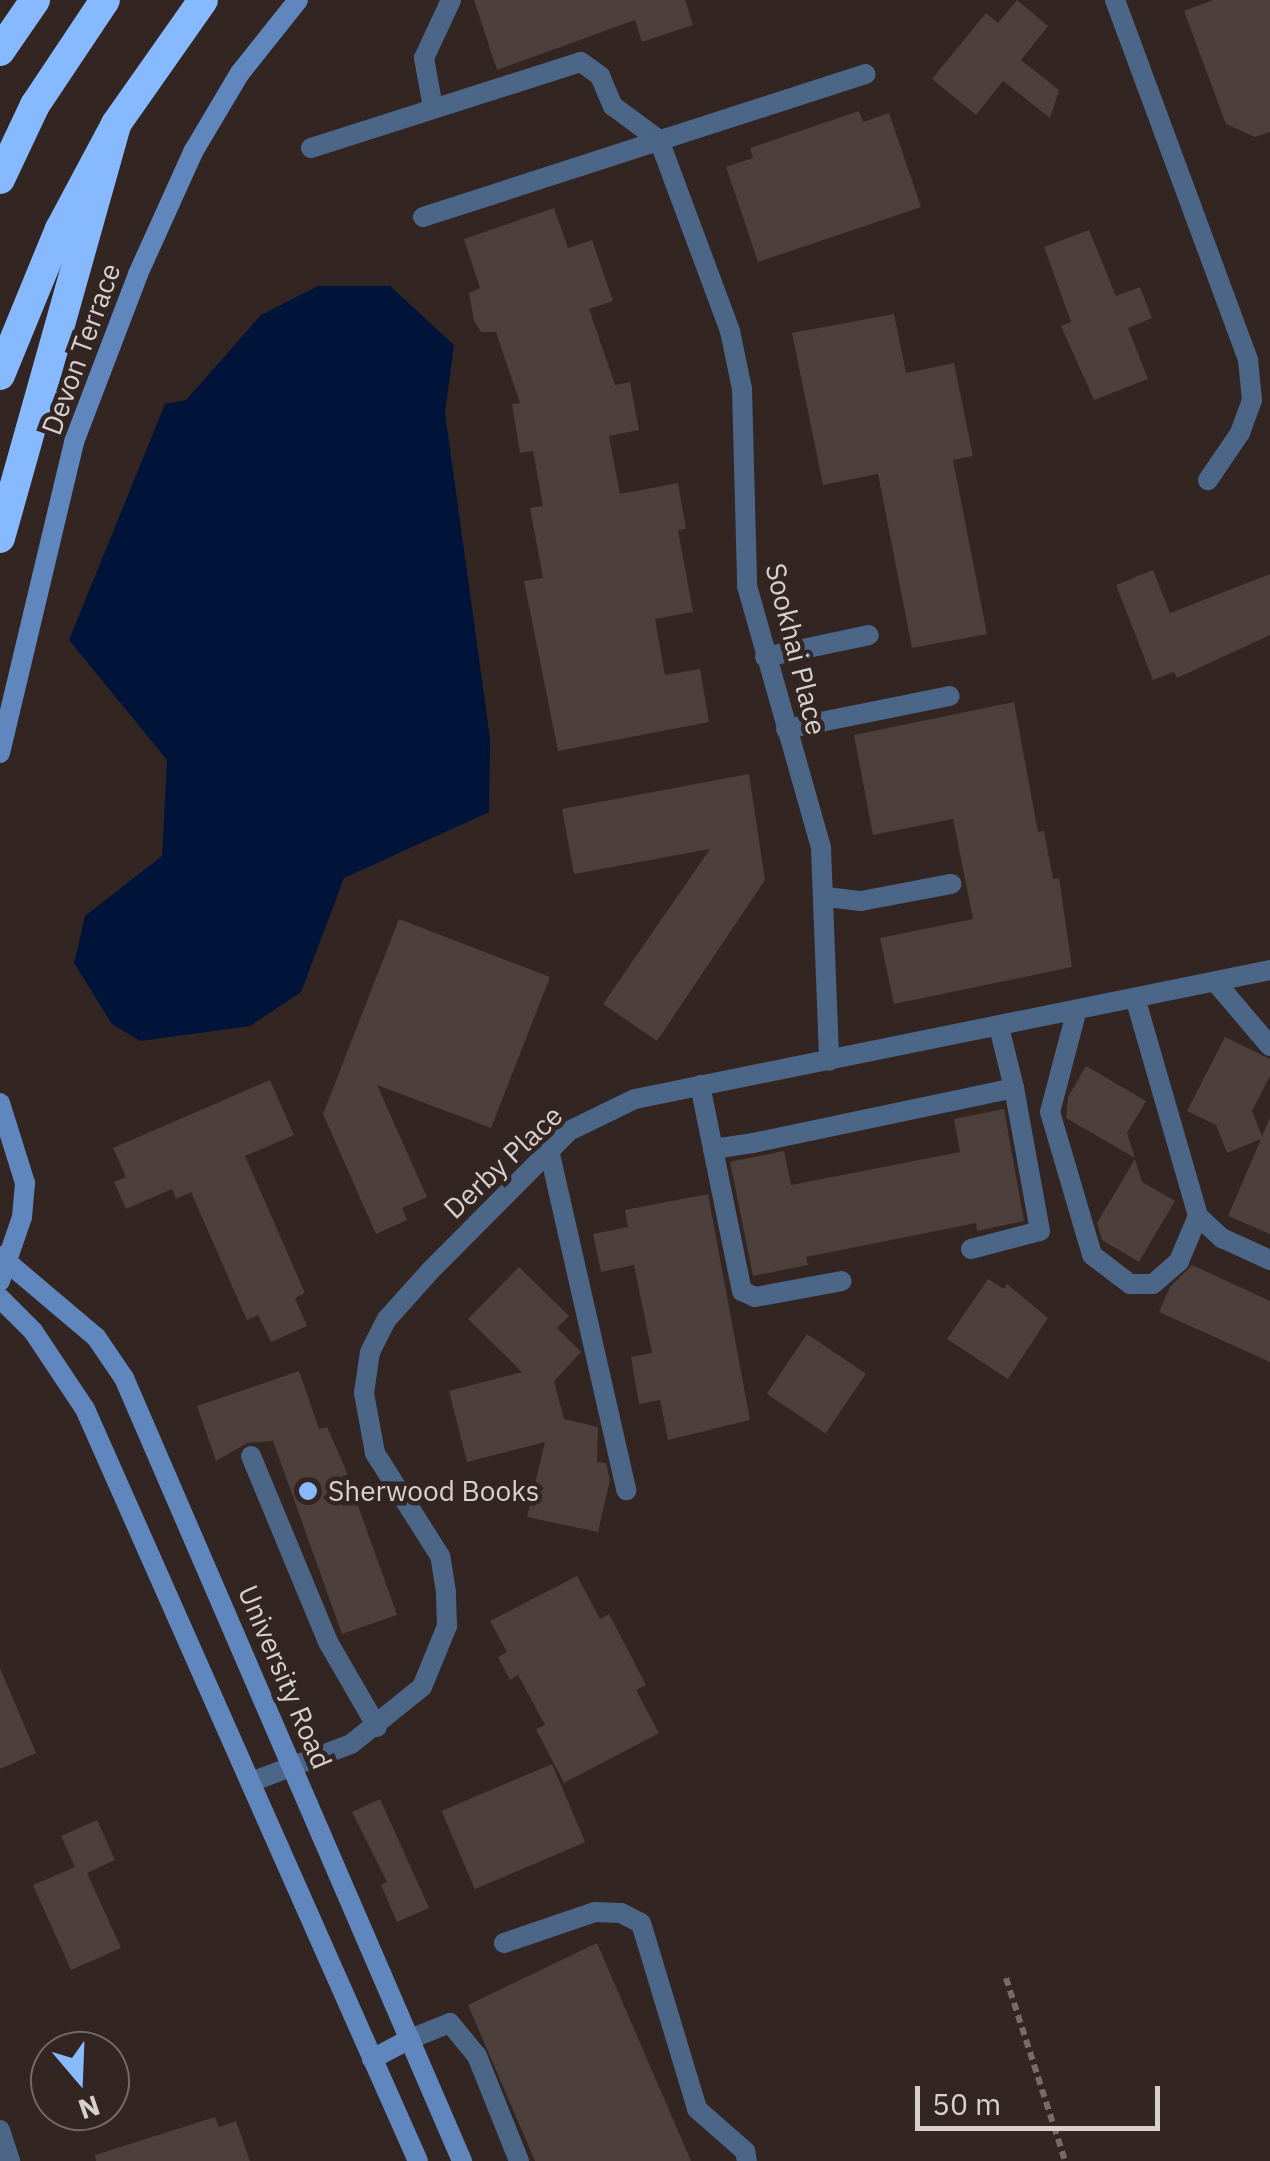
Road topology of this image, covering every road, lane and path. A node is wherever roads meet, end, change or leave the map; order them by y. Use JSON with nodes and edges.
{"nodes":[{"id":1,"x":36,"y":0,"type":"edge"},
{"id":2,"x":106,"y":0,"type":"edge"},
{"id":3,"x":203,"y":0,"type":"edge"},
{"id":4,"x":298,"y":0,"type":"edge"},
{"id":5,"x":452,"y":0,"type":"edge"},
{"id":6,"x":1115,"y":0,"type":"edge"},
{"id":7,"x":0,"y":51,"type":"edge"},
{"id":8,"x":865,"y":74,"type":"dead end"},
{"id":9,"x":432,"y":108,"type":"junction"},
{"id":10,"x":116,"y":124,"type":"junction"},
{"id":11,"x":659,"y":140,"type":"junction"},
{"id":12,"x":311,"y":148,"type":"dead end"},
{"id":13,"x":0,"y":179,"type":"edge"},
{"id":14,"x":423,"y":217,"type":"dead end"},
{"id":15,"x":0,"y":375,"type":"edge"},
{"id":16,"x":1208,"y":480,"type":"dead end"},
{"id":17,"x":0,"y":538,"type":"edge"},
{"id":18,"x":869,"y":635,"type":"dead end"},
{"id":19,"x":766,"y":657,"type":"junction"},
{"id":20,"x":950,"y":696,"type":"dead end"},
{"id":21,"x":786,"y":729,"type":"junction"},
{"id":22,"x":0,"y":753,"type":"edge"},
{"id":23,"x":950,"y":884,"type":"dead end"},
{"id":24,"x":826,"y":896,"type":"junction"},
{"id":25,"x":1270,"y":970,"type":"edge"},
{"id":26,"x":1218,"y":985,"type":"junction"},
{"id":27,"x":1136,"y":1002,"type":"junction"},
{"id":28,"x":1076,"y":1013,"type":"junction"},
{"id":29,"x":1000,"y":1027,"type":"junction"},
{"id":30,"x":1270,"y":1046,"type":"edge"},
{"id":31,"x":829,"y":1061,"type":"junction"},
{"id":32,"x":700,"y":1085,"type":"junction"},
{"id":33,"x":1014,"y":1088,"type":"junction"},
{"id":34,"x":0,"y":1104,"type":"edge"},
{"id":35,"x":550,"y":1150,"type":"junction"},
{"id":36,"x":713,"y":1150,"type":"junction"},
{"id":37,"x":1198,"y":1216,"type":"junction"},
{"id":38,"x":972,"y":1249,"type":"dead end"},
{"id":39,"x":4,"y":1258,"type":"edge"},
{"id":40,"x":1270,"y":1260,"type":"edge"},
{"id":41,"x":842,"y":1281,"type":"dead end"},
{"id":42,"x":0,"y":1282,"type":"edge"},
{"id":43,"x":0,"y":1298,"type":"edge"},
{"id":44,"x":251,"y":1456,"type":"dead end"},
{"id":45,"x":626,"y":1490,"type":"dead end"},
{"id":46,"x":377,"y":1727,"type":"junction"},
{"id":47,"x":293,"y":1766,"type":"junction"},
{"id":48,"x":251,"y":1782,"type":"junction"},
{"id":49,"x":504,"y":1943,"type":"dead end"},
{"id":50,"x":1006,"y":1978,"type":"dead end"},
{"id":51,"x":410,"y":2039,"type":"junction"},
{"id":52,"x":372,"y":2059,"type":"junction"},
{"id":53,"x":0,"y":2130,"type":"edge"},
{"id":54,"x":10,"y":2161,"type":"edge"},
{"id":55,"x":418,"y":2161,"type":"edge"},
{"id":56,"x":462,"y":2161,"type":"edge"},
{"id":57,"x":518,"y":2161,"type":"edge"},
{"id":58,"x":747,"y":2161,"type":"edge"},
{"id":59,"x":1066,"y":2161,"type":"edge"}],
"edges":[{"from":1,"to":7,"type":"highway"},
{"from":2,"to":13,"type":"highway"},
{"from":3,"to":10,"type":"highway"},
{"from":4,"to":22,"type":"street","name":"Devon Terrace"},
{"from":5,"to":9,"type":"street"},
{"from":6,"to":16,"type":"street"},
{"from":8,"to":11,"type":"street"},
{"from":9,"to":11,"type":"street"},
{"from":9,"to":12,"type":"street"},
{"from":10,"to":15,"type":"highway"},
{"from":10,"to":17,"type":"highway"},
{"from":11,"to":14,"type":"street"},
{"from":11,"to":19,"type":"street","name":"Sookhai Place"},
{"from":18,"to":19,"type":"street"},
{"from":19,"to":21,"type":"street","name":"Sookhai Place"},
{"from":20,"to":21,"type":"street"},
{"from":21,"to":24,"type":"street","name":"Sookhai Place"},
{"from":23,"to":24,"type":"street"},
{"from":24,"to":31,"type":"street","name":"Sookhai Place"},
{"from":25,"to":26,"type":"street","name":"Derby Place"},
{"from":26,"to":27,"type":"street","name":"Derby Place"},
{"from":26,"to":30,"type":"street"},
{"from":27,"to":28,"type":"street","name":"Derby Place"},
{"from":27,"to":37,"type":"street"},
{"from":28,"to":29,"type":"street","name":"Derby Place"},
{"from":28,"to":37,"type":"street"},
{"from":29,"to":31,"type":"street","name":"Derby Place"},
{"from":29,"to":33,"type":"street"},
{"from":31,"to":32,"type":"street","name":"Derby Place"},
{"from":32,"to":35,"type":"street","name":"Derby Place"},
{"from":32,"to":36,"type":"street"},
{"from":33,"to":36,"type":"street"},
{"from":33,"to":38,"type":"street"},
{"from":34,"to":39,"type":"street"},
{"from":35,"to":45,"type":"street"},
{"from":35,"to":46,"type":"street","name":"Derby Place"},
{"from":36,"to":41,"type":"street"},
{"from":37,"to":40,"type":"street"},
{"from":39,"to":42,"type":"street"},
{"from":39,"to":47,"type":"street","name":"University Road"},
{"from":43,"to":48,"type":"street"},
{"from":44,"to":46,"type":"street"},
{"from":46,"to":47,"type":"street","name":"Derby Place"},
{"from":47,"to":48,"type":"street","name":"Derby Place"},
{"from":47,"to":51,"type":"street","name":"University Road"},
{"from":48,"to":52,"type":"street"},
{"from":49,"to":58,"type":"street"},
{"from":50,"to":59,"type":"path"},
{"from":51,"to":52,"type":"street"},
{"from":51,"to":56,"type":"street","name":"University Road"},
{"from":51,"to":57,"type":"street"},
{"from":52,"to":55,"type":"street"},
{"from":53,"to":54,"type":"street"}]}
